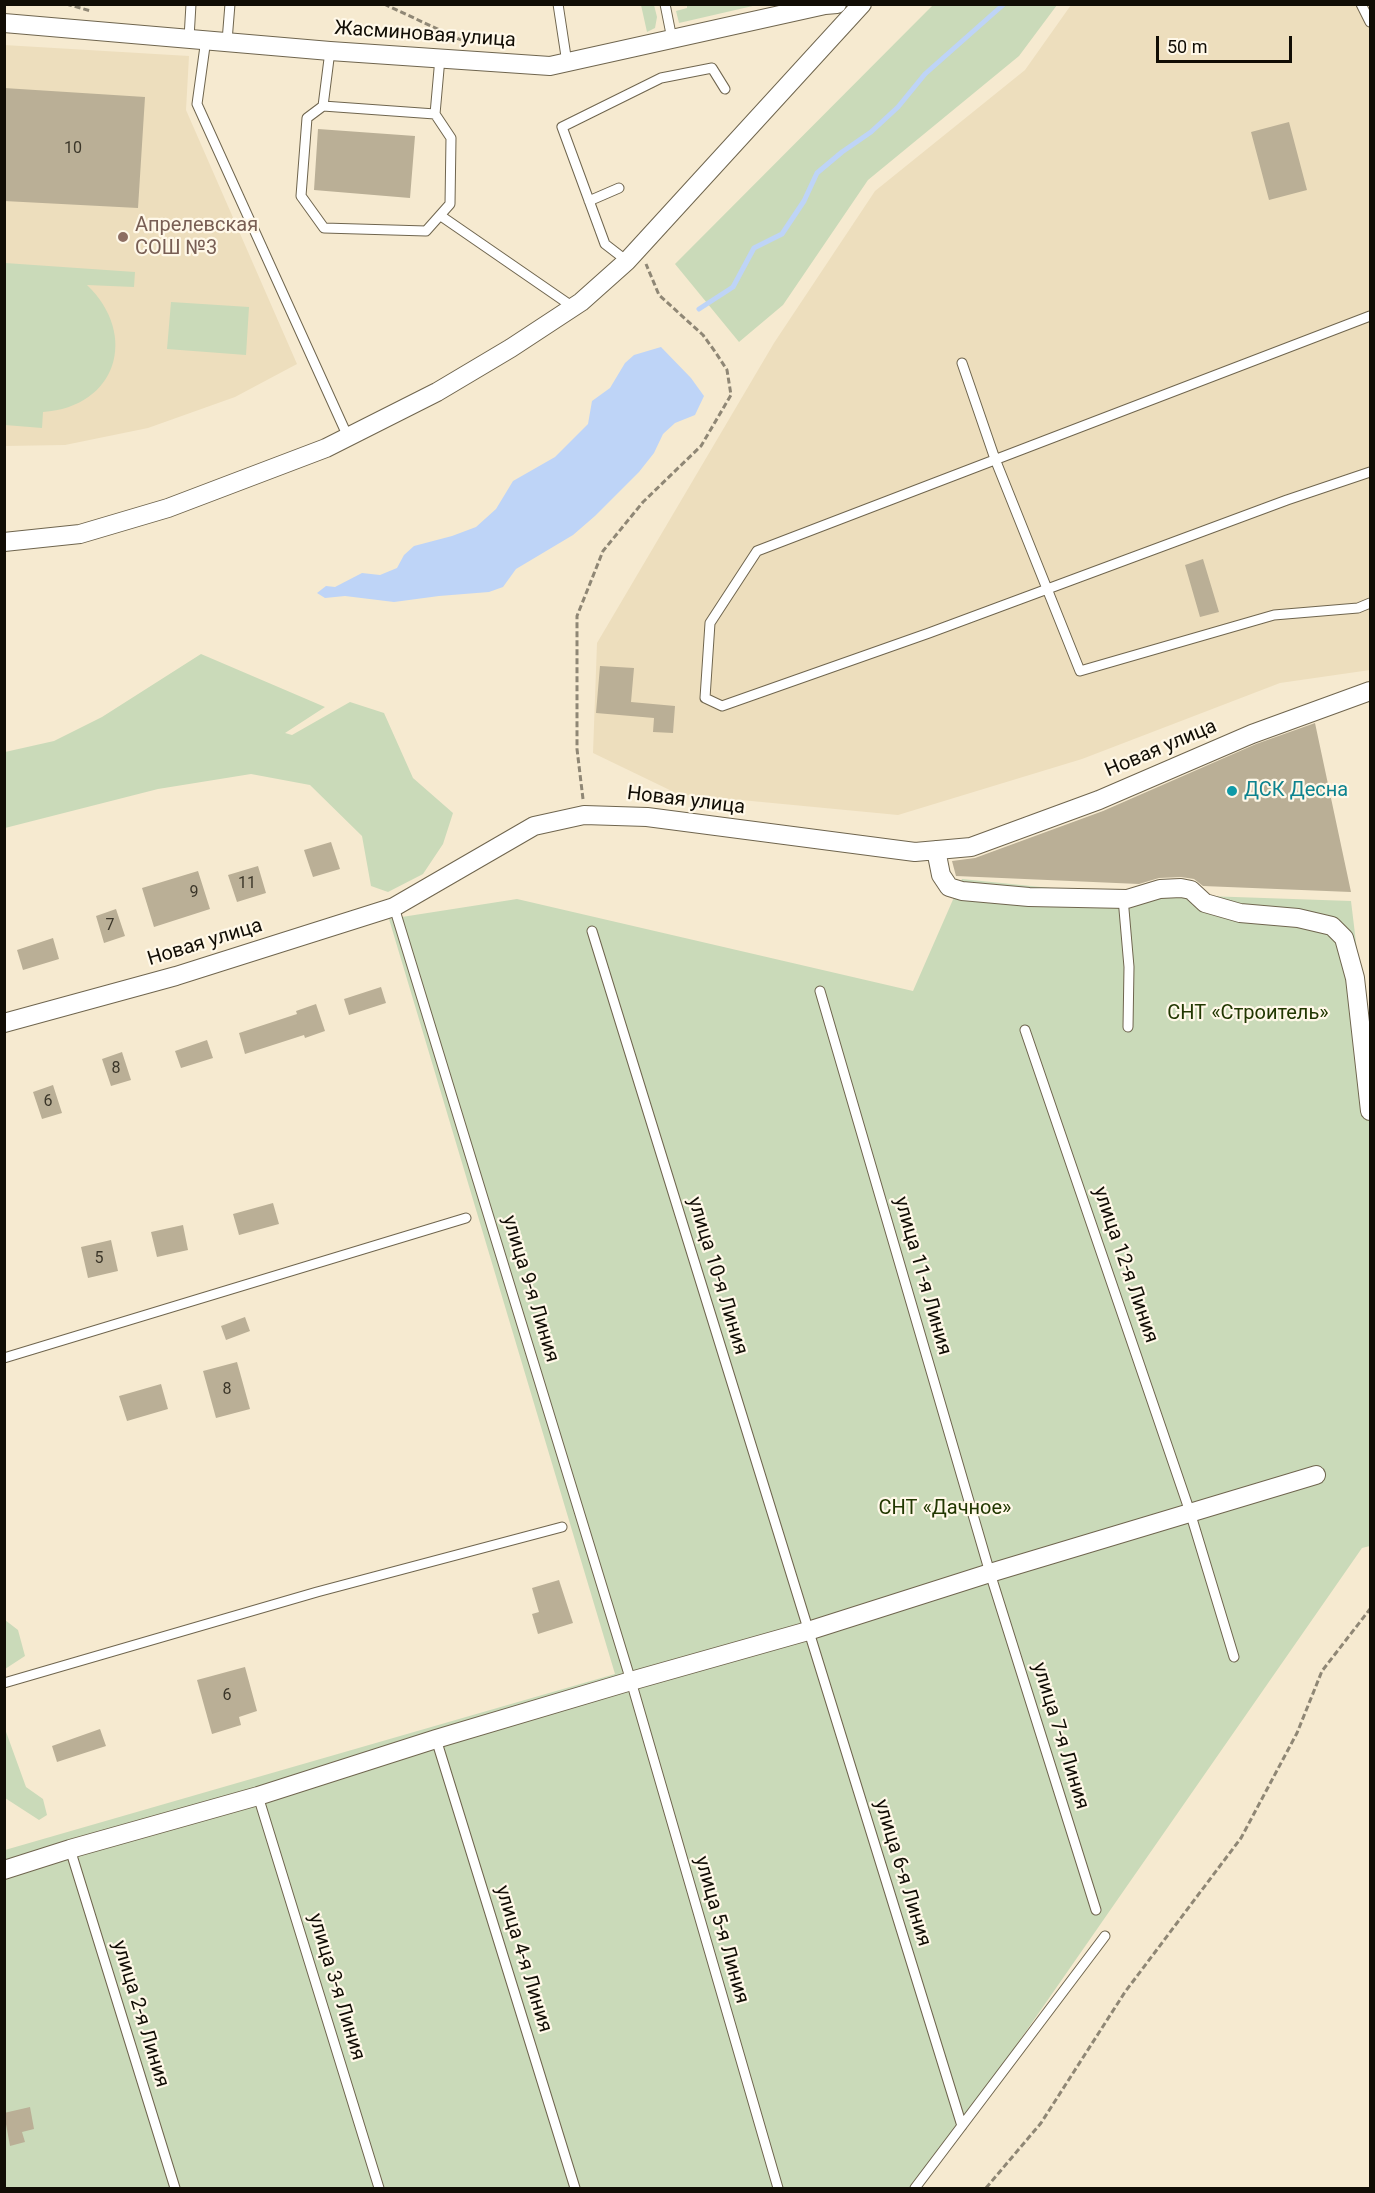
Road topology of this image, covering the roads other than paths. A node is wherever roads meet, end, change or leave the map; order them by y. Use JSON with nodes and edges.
{"nodes":[{"id":1,"x":191,"y":4,"type":"edge"},
{"id":2,"x":230,"y":4,"type":"edge"},
{"id":3,"x":558,"y":4,"type":"edge"},
{"id":4,"x":665,"y":4,"type":"edge"},
{"id":5,"x":837,"y":4,"type":"edge"},
{"id":6,"x":862,"y":4,"type":"edge"},
{"id":7,"x":1361,"y":4,"type":"edge"},
{"id":8,"x":1371,"y":22,"type":"edge"},
{"id":9,"x":4,"y":23,"type":"edge"},
{"id":10,"x":197,"y":38,"type":"junction"},
{"id":11,"x":672,"y":39,"type":"junction"},
{"id":12,"x":227,"y":41,"type":"junction"},
{"id":13,"x":330,"y":51,"type":"junction"},
{"id":14,"x":440,"y":58,"type":"junction"},
{"id":15,"x":567,"y":63,"type":"junction"},
{"id":16,"x":725,"y":89,"type":"dead end"},
{"id":17,"x":323,"y":106,"type":"junction"},
{"id":18,"x":435,"y":114,"type":"junction"},
{"id":19,"x":619,"y":188,"type":"dead end"},
{"id":20,"x":589,"y":201,"type":"junction"},
{"id":21,"x":441,"y":216,"type":"junction"},
{"id":22,"x":632,"y":255,"type":"junction"},
{"id":23,"x":573,"y":307,"type":"junction"},
{"id":24,"x":1371,"y":316,"type":"edge"},
{"id":25,"x":962,"y":363,"type":"dead end"},
{"id":26,"x":348,"y":437,"type":"junction"},
{"id":27,"x":995,"y":459,"type":"junction"},
{"id":28,"x":1371,"y":472,"type":"edge"},
{"id":29,"x":4,"y":542,"type":"edge"},
{"id":30,"x":1048,"y":588,"type":"junction"},
{"id":31,"x":1371,"y":603,"type":"edge"},
{"id":32,"x":1371,"y":690,"type":"edge"},
{"id":33,"x":936,"y":850,"type":"junction"},
{"id":34,"x":1123,"y":898,"type":"junction"},
{"id":35,"x":394,"y":907,"type":"junction"},
{"id":36,"x":592,"y":931,"type":"dead end"},
{"id":37,"x":820,"y":991,"type":"dead end"},
{"id":38,"x":4,"y":1023,"type":"edge"},
{"id":39,"x":1128,"y":1027,"type":"dead end"},
{"id":40,"x":1025,"y":1030,"type":"dead end"},
{"id":41,"x":1371,"y":1111,"type":"edge"},
{"id":42,"x":466,"y":1218,"type":"dead end"},
{"id":43,"x":4,"y":1358,"type":"edge"},
{"id":44,"x":1316,"y":1475,"type":"dead end"},
{"id":45,"x":1190,"y":1512,"type":"junction"},
{"id":46,"x":562,"y":1527,"type":"dead end"},
{"id":47,"x":990,"y":1572,"type":"junction"},
{"id":48,"x":808,"y":1631,"type":"junction"},
{"id":49,"x":1234,"y":1657,"type":"dead end"},
{"id":50,"x":631,"y":1681,"type":"junction"},
{"id":51,"x":4,"y":1683,"type":"edge"},
{"id":52,"x":436,"y":1739,"type":"junction"},
{"id":53,"x":258,"y":1796,"type":"junction"},
{"id":54,"x":70,"y":1849,"type":"junction"},
{"id":55,"x":4,"y":1870,"type":"edge"},
{"id":56,"x":1096,"y":1910,"type":"dead end"},
{"id":57,"x":1105,"y":1936,"type":"dead end"},
{"id":58,"x":962,"y":2126,"type":"junction"},
{"id":59,"x":175,"y":2188,"type":"edge"},
{"id":60,"x":379,"y":2188,"type":"edge"},
{"id":61,"x":575,"y":2188,"type":"edge"},
{"id":62,"x":778,"y":2188,"type":"edge"},
{"id":63,"x":915,"y":2188,"type":"edge"}],
"edges":[{"from":1,"to":10,"type":"lane"},
{"from":2,"to":12,"type":"lane"},
{"from":3,"to":15,"type":"lane"},
{"from":4,"to":11,"type":"lane"},
{"from":5,"to":11,"type":"street","name":"Жасминовая улица"},
{"from":6,"to":22,"type":"street"},
{"from":7,"to":8,"type":"lane"},
{"from":9,"to":10,"type":"street","name":"Жасминовая улица"},
{"from":10,"to":12,"type":"street","name":"Жасминовая улица"},
{"from":10,"to":26,"type":"lane"},
{"from":11,"to":15,"type":"street","name":"Жасминовая улица"},
{"from":12,"to":13,"type":"street","name":"Жасминовая улица"},
{"from":13,"to":14,"type":"street","name":"Жасминовая улица"},
{"from":13,"to":17,"type":"lane"},
{"from":14,"to":15,"type":"street","name":"Жасминовая улица"},
{"from":14,"to":18,"type":"lane"},
{"from":16,"to":20,"type":"lane"},
{"from":17,"to":18,"type":"lane"},
{"from":17,"to":21,"type":"lane"},
{"from":18,"to":21,"type":"lane"},
{"from":19,"to":20,"type":"lane"},
{"from":20,"to":22,"type":"lane"},
{"from":21,"to":23,"type":"lane"},
{"from":22,"to":23,"type":"street"},
{"from":23,"to":26,"type":"street"},
{"from":24,"to":27,"type":"lane"},
{"from":25,"to":27,"type":"lane"},
{"from":26,"to":29,"type":"street"},
{"from":27,"to":30,"type":"lane"},
{"from":27,"to":30,"type":"lane"},
{"from":28,"to":30,"type":"lane"},
{"from":30,"to":31,"type":"lane"},
{"from":32,"to":33,"type":"street","name":"Новая улица"},
{"from":33,"to":34,"type":"street"},
{"from":33,"to":35,"type":"street","name":"Новая улица"},
{"from":34,"to":39,"type":"lane"},
{"from":34,"to":41,"type":"street"},
{"from":35,"to":38,"type":"street","name":"Новая улица"},
{"from":35,"to":50,"type":"lane","name":"улица 9-я Линия"},
{"from":36,"to":48,"type":"lane","name":"улица 10-я Линия"},
{"from":37,"to":47,"type":"lane","name":"улица 11-я Линия"},
{"from":40,"to":45,"type":"lane","name":"улица 12-я Линия"},
{"from":42,"to":43,"type":"lane"},
{"from":44,"to":45,"type":"street"},
{"from":45,"to":47,"type":"street"},
{"from":45,"to":49,"type":"lane","name":"улица 12-я Линия"},
{"from":46,"to":51,"type":"lane"},
{"from":47,"to":48,"type":"street"},
{"from":47,"to":56,"type":"lane","name":"улица 7-я Линия"},
{"from":48,"to":50,"type":"street"},
{"from":48,"to":58,"type":"lane","name":"улица 6-я Линия"},
{"from":50,"to":52,"type":"street"},
{"from":50,"to":62,"type":"lane","name":"улица 5-я Линия"},
{"from":52,"to":53,"type":"street"},
{"from":52,"to":61,"type":"lane","name":"улица 4-я Линия"},
{"from":53,"to":54,"type":"street"},
{"from":53,"to":60,"type":"lane","name":"улица 3-я Линия"},
{"from":54,"to":55,"type":"street"},
{"from":54,"to":59,"type":"lane","name":"улица 2-я Линия"},
{"from":57,"to":58,"type":"lane"},
{"from":58,"to":63,"type":"lane"}]}
